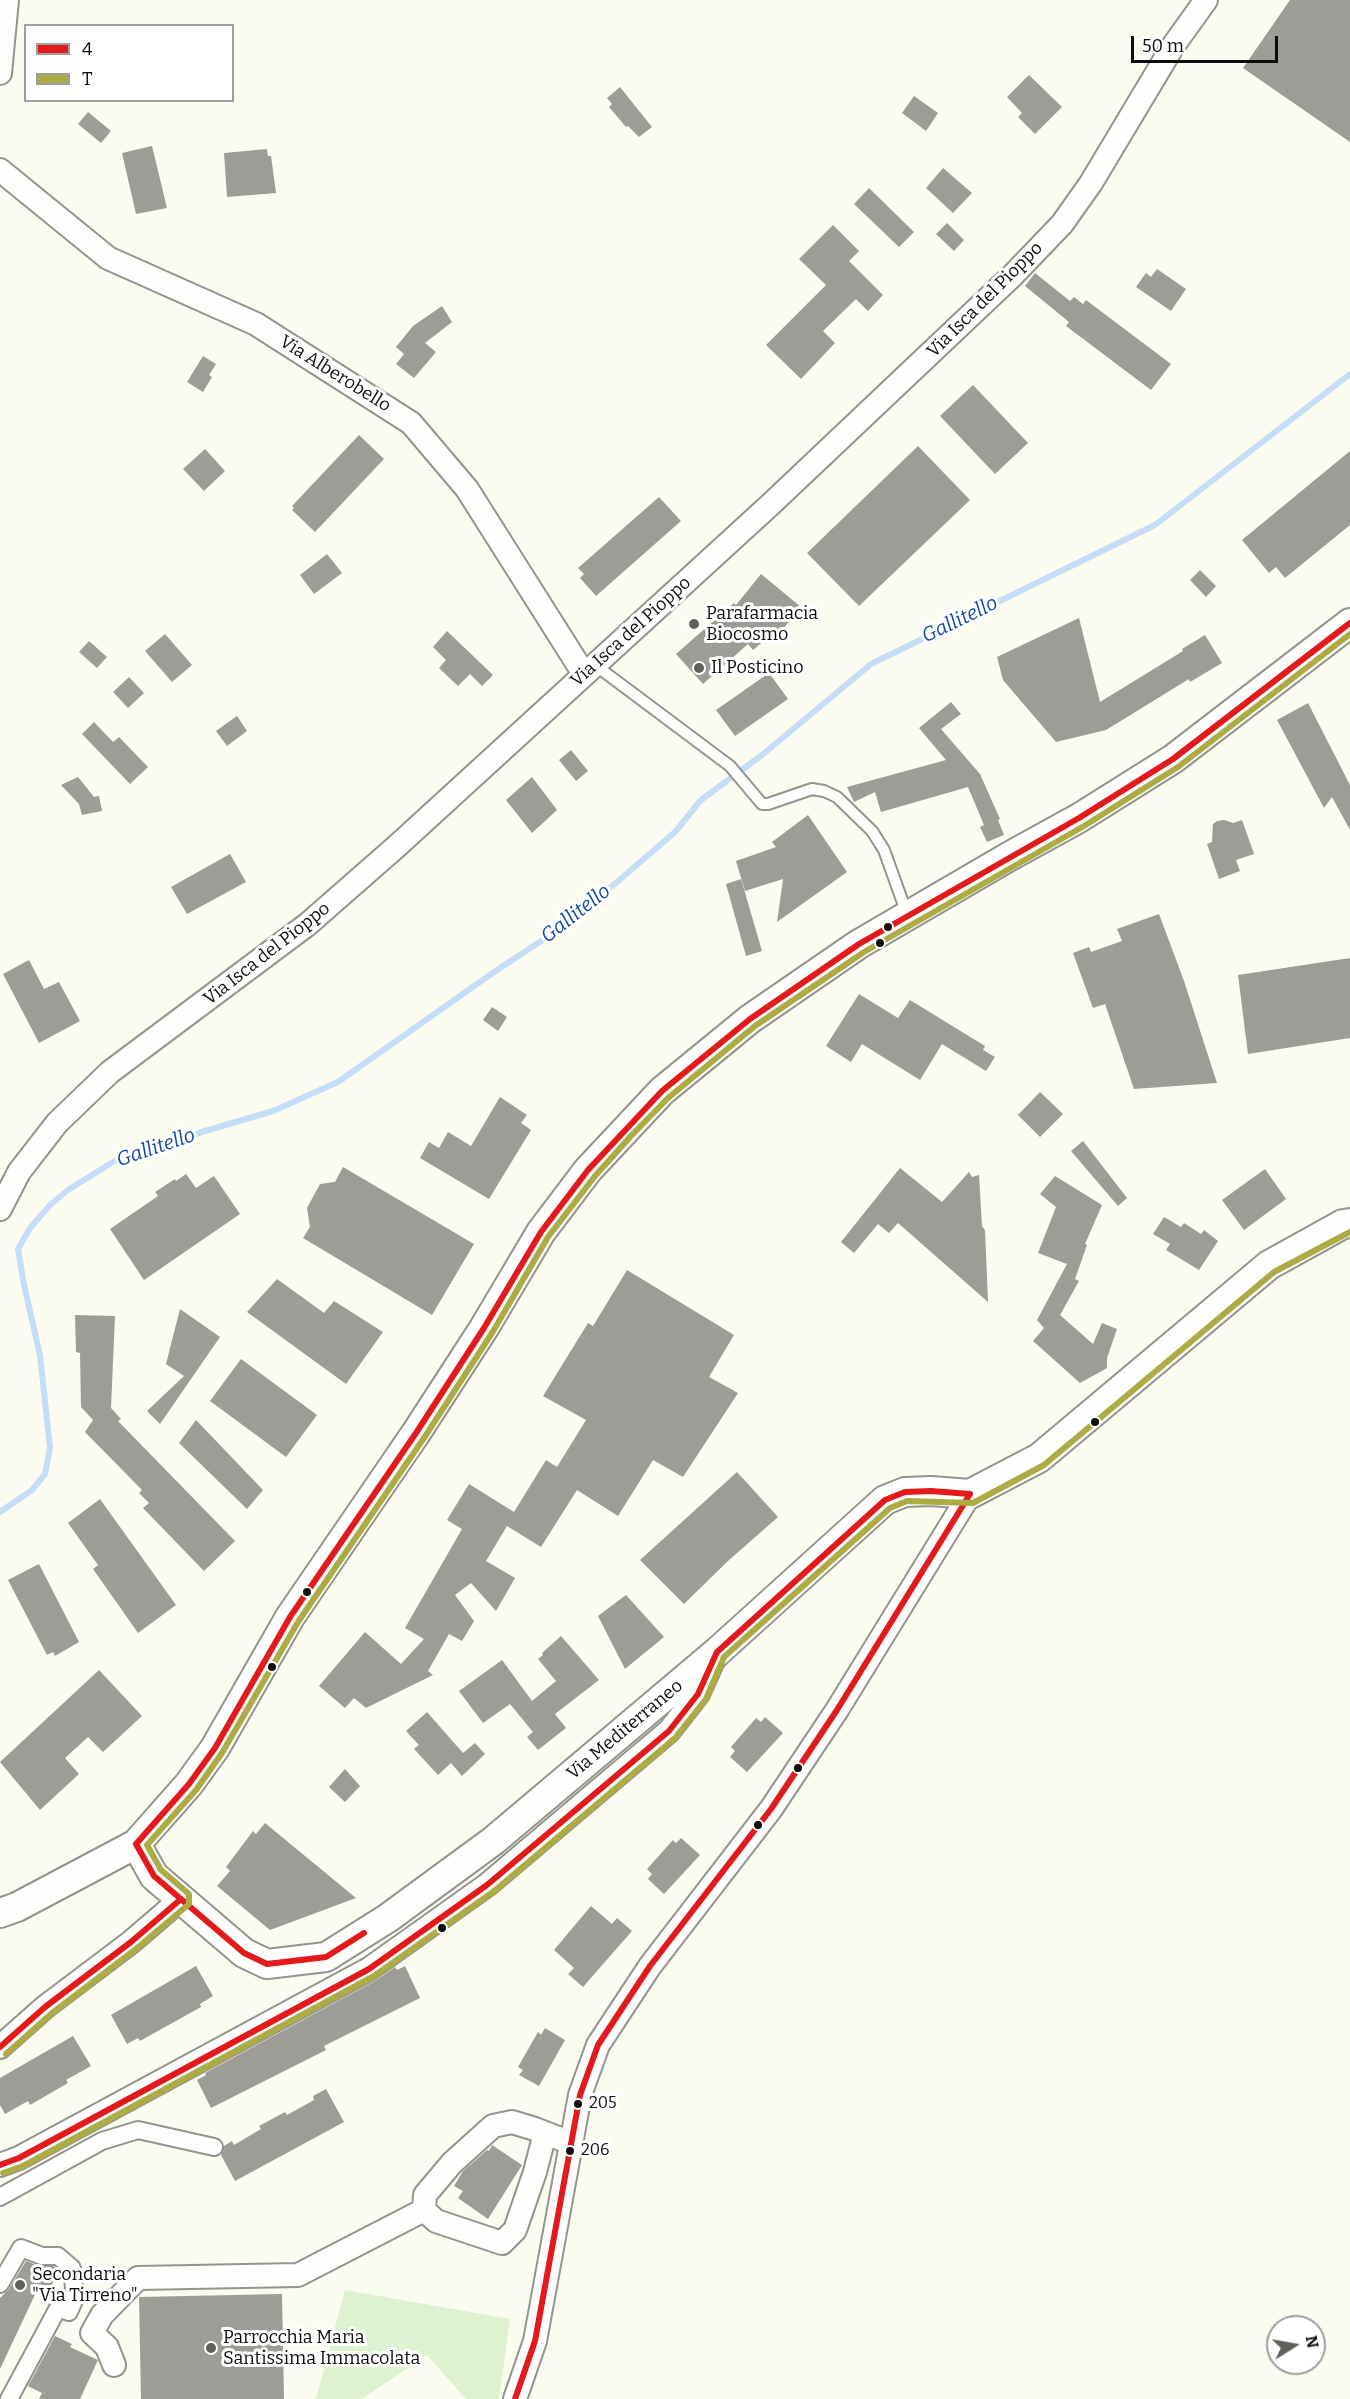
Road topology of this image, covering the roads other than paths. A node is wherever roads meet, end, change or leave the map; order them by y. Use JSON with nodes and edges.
{"nodes":[{"id":1,"x":7,"y":0,"type":"edge"},
{"id":2,"x":1206,"y":0,"type":"edge"},
{"id":3,"x":0,"y":73,"type":"edge"},
{"id":4,"x":0,"y":170,"type":"edge"},
{"id":5,"x":1350,"y":623,"type":"edge"},
{"id":6,"x":589,"y":669,"type":"junction"},
{"id":7,"x":908,"y":915,"type":"junction"},
{"id":8,"x":0,"y":1209,"type":"edge"},
{"id":9,"x":1350,"y":1223,"type":"edge"},
{"id":10,"x":970,"y":1494,"type":"junction"},
{"id":11,"x":717,"y":1652,"type":"junction"},
{"id":12,"x":136,"y":1844,"type":"junction"},
{"id":13,"x":181,"y":1899,"type":"junction"},
{"id":14,"x":0,"y":1913,"type":"edge"},
{"id":15,"x":0,"y":2046,"type":"edge"},
{"id":16,"x":545,"y":2133,"type":"junction"},
{"id":17,"x":571,"y":2143,"type":"junction"},
{"id":18,"x":214,"y":2147,"type":"dead end"},
{"id":19,"x":0,"y":2165,"type":"edge"},
{"id":20,"x":0,"y":2197,"type":"edge"},
{"id":21,"x":424,"y":2211,"type":"junction"},
{"id":22,"x":0,"y":2284,"type":"edge"},
{"id":23,"x":114,"y":2365,"type":"dead end"},
{"id":24,"x":9,"y":2399,"type":"edge"},
{"id":25,"x":515,"y":2399,"type":"edge"}],
"edges":[{"from":1,"to":3,"type":"street"},
{"from":2,"to":6,"type":"street","name":"Via Isca del Pioppo"},
{"from":4,"to":6,"type":"street","name":"Via Alberobello"},
{"from":5,"to":7,"type":"street"},
{"from":6,"to":7,"type":"lane"},
{"from":6,"to":8,"type":"street","name":"Via Isca del Pioppo"},
{"from":7,"to":12,"type":"street"},
{"from":9,"to":10,"type":"street"},
{"from":10,"to":11,"type":"street","name":"Via Mediterraneo"},
{"from":10,"to":17,"type":"street"},
{"from":11,"to":13,"type":"street","name":"Via Mediterraneo"},
{"from":11,"to":19,"type":"street"},
{"from":12,"to":13,"type":"street","name":"Via Mediterraneo"},
{"from":12,"to":14,"type":"street"},
{"from":13,"to":15,"type":"street"},
{"from":16,"to":17,"type":"street"},
{"from":16,"to":21,"type":"street"},
{"from":16,"to":21,"type":"street"},
{"from":17,"to":25,"type":"street"},
{"from":18,"to":20,"type":"street"},
{"from":21,"to":23,"type":"street"},
{"from":22,"to":24,"type":"street"}]}
